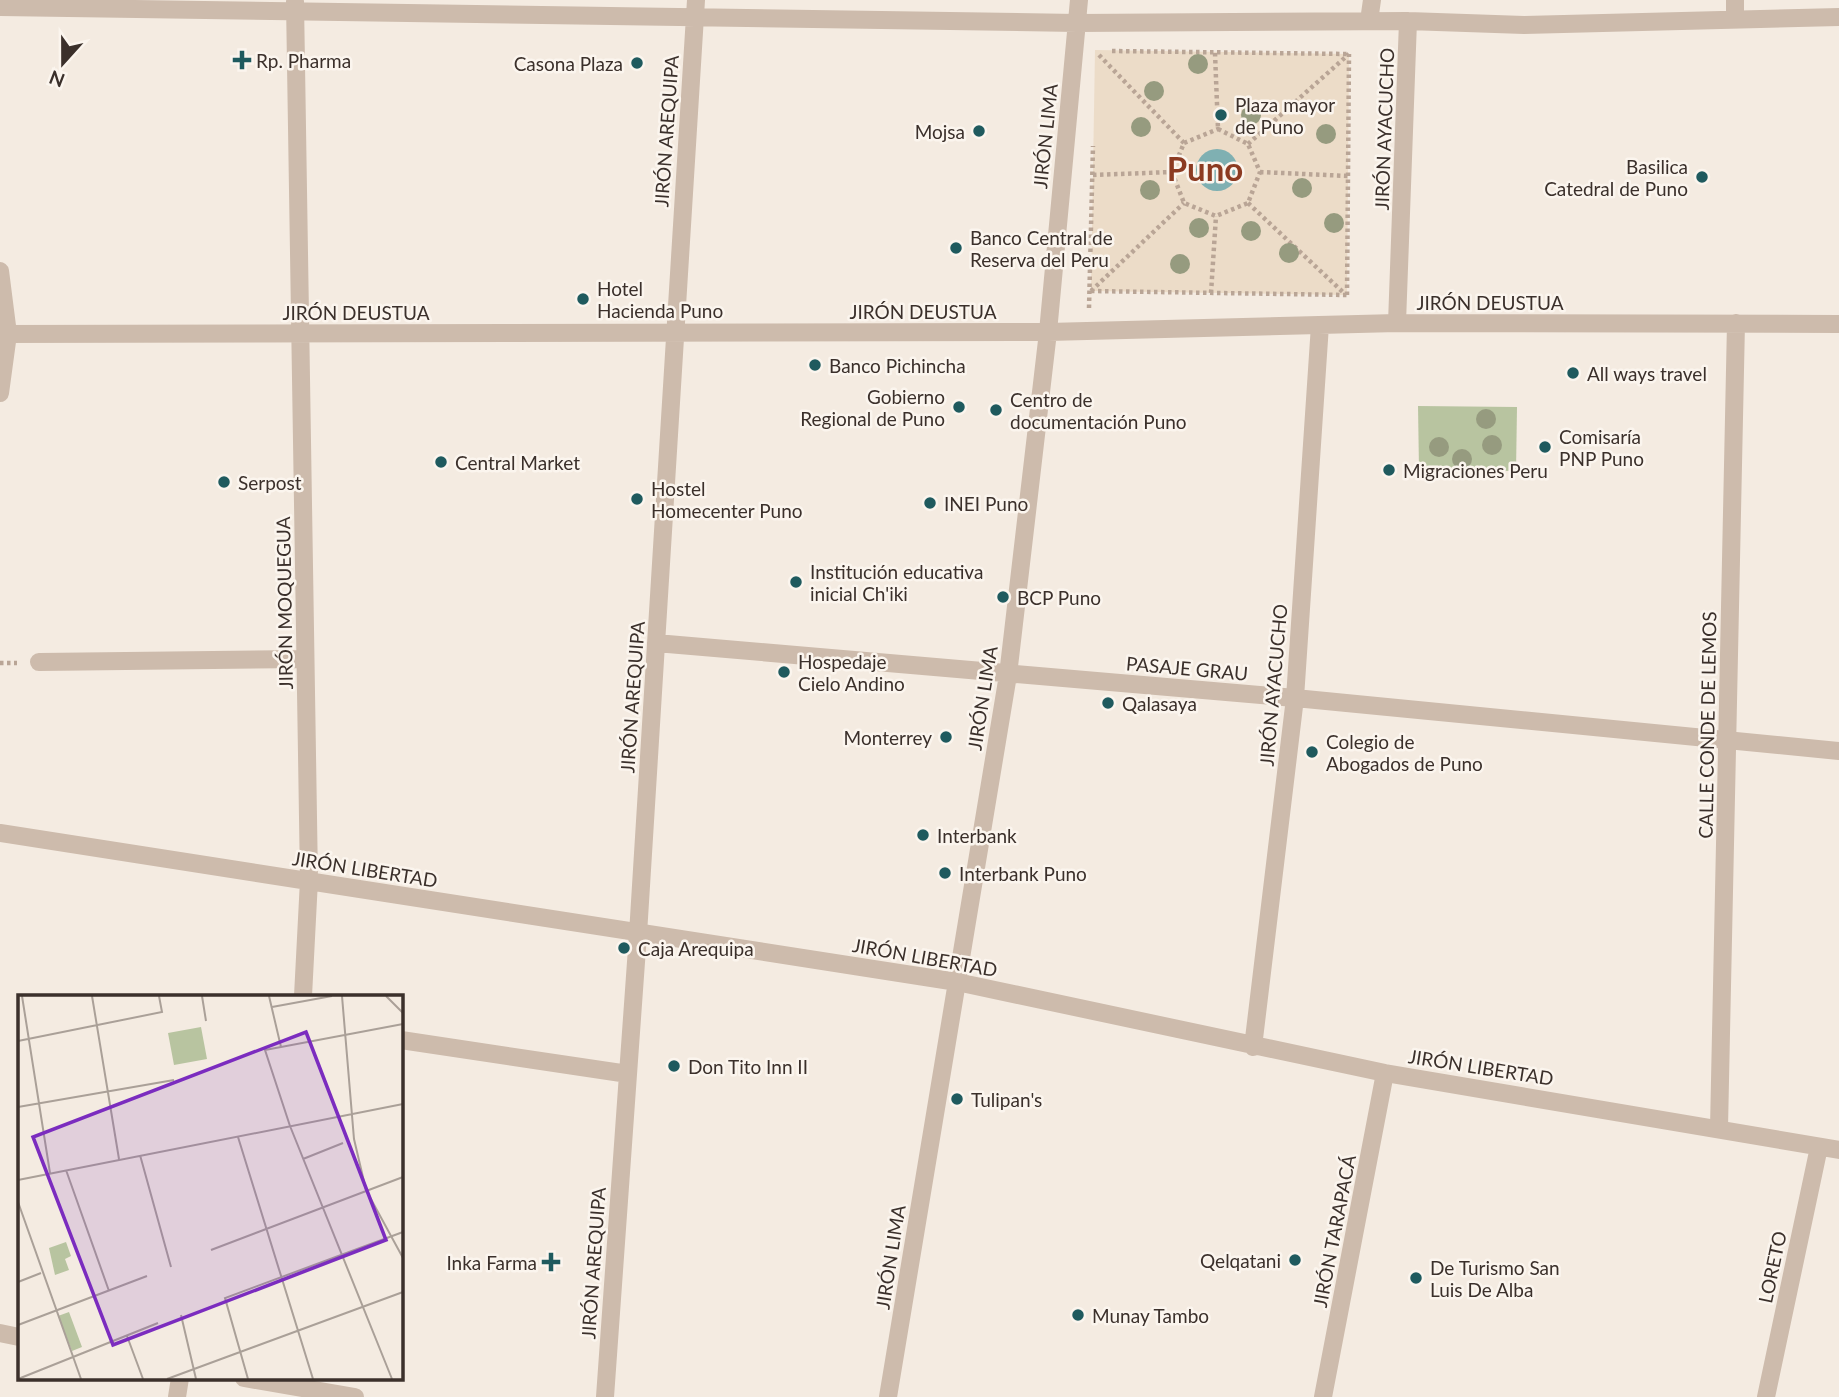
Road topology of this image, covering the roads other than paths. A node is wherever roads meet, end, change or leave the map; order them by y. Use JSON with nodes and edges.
{"nodes":[{"id":1,"x":1079,"y":0,"type":"edge"},
{"id":2,"x":1372,"y":0,"type":"edge"},
{"id":3,"x":295,"y":6,"type":"edge"},
{"id":4,"x":0,"y":7,"type":"edge"},
{"id":5,"x":695,"y":9,"type":"edge"},
{"id":6,"x":1735,"y":9,"type":"edge"},
{"id":7,"x":1839,"y":17,"type":"edge"},
{"id":8,"x":1369,"y":21,"type":"junction"},
{"id":9,"x":1408,"y":21,"type":"junction"},
{"id":10,"x":1077,"y":23,"type":"junction"},
{"id":11,"x":0,"y":271,"type":"edge"},
{"id":12,"x":1397,"y":323,"type":"junction"},
{"id":13,"x":1737,"y":323,"type":"junction"},
{"id":14,"x":1839,"y":324,"type":"edge"},
{"id":15,"x":1320,"y":325,"type":"junction"},
{"id":16,"x":675,"y":332,"type":"junction"},
{"id":17,"x":1048,"y":332,"type":"junction"},
{"id":18,"x":301,"y":333,"type":"junction"},
{"id":19,"x":4,"y":334,"type":"edge"},
{"id":20,"x":0,"y":393,"type":"edge"},
{"id":21,"x":656,"y":643,"type":"junction"},
{"id":22,"x":305,"y":659,"type":"junction"},
{"id":23,"x":38,"y":662,"type":"dead end"},
{"id":24,"x":1008,"y":675,"type":"junction"},
{"id":25,"x":1295,"y":698,"type":"junction"},
{"id":26,"x":1727,"y":741,"type":"junction"},
{"id":27,"x":1839,"y":751,"type":"edge"},
{"id":28,"x":0,"y":833,"type":"edge"},
{"id":29,"x":309,"y":880,"type":"junction"},
{"id":30,"x":638,"y":934,"type":"junction"},
{"id":31,"x":957,"y":982,"type":"junction"},
{"id":32,"x":303,"y":995,"type":"edge"},
{"id":33,"x":402,"y":1040,"type":"edge"},
{"id":34,"x":1253,"y":1047,"type":"junction"},
{"id":35,"x":1385,"y":1073,"type":"junction"},
{"id":36,"x":628,"y":1074,"type":"junction"},
{"id":37,"x":1719,"y":1128,"type":"junction"},
{"id":38,"x":1819,"y":1147,"type":"junction"},
{"id":39,"x":1839,"y":1150,"type":"edge"},
{"id":40,"x":0,"y":1333,"type":"edge"},
{"id":41,"x":18,"y":1337,"type":"edge"},
{"id":42,"x":285,"y":1381,"type":"edge"},
{"id":43,"x":355,"y":1397,"type":"edge"},
{"id":44,"x":604,"y":1397,"type":"edge"},
{"id":45,"x":888,"y":1397,"type":"edge"},
{"id":46,"x":1323,"y":1397,"type":"edge"},
{"id":47,"x":1766,"y":1397,"type":"edge"}],
"edges":[{"from":1,"to":10,"type":"street","name":"JIRÓN LIMA"},
{"from":2,"to":8,"type":"street","name":"JIRÓN AYACUCHO"},
{"from":3,"to":4,"type":"street"},
{"from":3,"to":5,"type":"street"},
{"from":3,"to":18,"type":"street","name":"JIRÓN MOQUEGUA"},
{"from":5,"to":10,"type":"street"},
{"from":5,"to":16,"type":"street","name":"JIRÓN AREQUIPA"},
{"from":6,"to":7,"type":"street"},
{"from":6,"to":9,"type":"street"},
{"from":8,"to":9,"type":"street"},
{"from":8,"to":10,"type":"street"},
{"from":9,"to":12,"type":"street","name":"JIRÓN AYACUCHO"},
{"from":10,"to":17,"type":"street","name":"JIRÓN LIMA"},
{"from":11,"to":19,"type":"street"},
{"from":12,"to":13,"type":"street","name":"JIRÓN DEUSTUA"},
{"from":12,"to":15,"type":"street","name":"JIRÓN DEUSTUA"},
{"from":13,"to":14,"type":"street","name":"JIRÓN DEUSTUA"},
{"from":13,"to":26,"type":"street","name":"CALLE CONDE DE LEMOS"},
{"from":15,"to":17,"type":"street","name":"JIRÓN DEUSTUA"},
{"from":15,"to":25,"type":"street","name":"JIRÓN AYACUCHO"},
{"from":16,"to":17,"type":"street","name":"JIRÓN DEUSTUA"},
{"from":16,"to":18,"type":"street","name":"JIRÓN DEUSTUA"},
{"from":16,"to":21,"type":"street","name":"JIRÓN AREQUIPA"},
{"from":17,"to":24,"type":"street","name":"JIRÓN LIMA"},
{"from":18,"to":19,"type":"street","name":"JIRÓN DEUSTUA"},
{"from":18,"to":22,"type":"street","name":"JIRÓN MOQUEGUA"},
{"from":19,"to":20,"type":"street"},
{"from":21,"to":24,"type":"street","name":"PASAJE GRAU"},
{"from":21,"to":30,"type":"street","name":"JIRÓN AREQUIPA"},
{"from":22,"to":23,"type":"street"},
{"from":22,"to":29,"type":"street","name":"JIRÓN MOQUEGUA"},
{"from":24,"to":25,"type":"street","name":"PASAJE GRAU"},
{"from":24,"to":31,"type":"street","name":"JIRÓN LIMA"},
{"from":25,"to":26,"type":"street","name":"PASAJE GRAU"},
{"from":25,"to":34,"type":"street","name":"JIRÓN AYACUCHO"},
{"from":26,"to":27,"type":"street","name":"PASAJE GRAU"},
{"from":26,"to":37,"type":"street","name":"CALLE CONDE DE LEMOS"},
{"from":28,"to":29,"type":"street","name":"JIRÓN LIBERTAD"},
{"from":29,"to":30,"type":"street","name":"JIRÓN LIBERTAD"},
{"from":29,"to":32,"type":"street","name":"JIRÓN MOQUEGUA"},
{"from":30,"to":31,"type":"street","name":"JIRÓN LIBERTAD"},
{"from":30,"to":36,"type":"street","name":"JIRÓN AREQUIPA"},
{"from":31,"to":34,"type":"street","name":"JIRÓN LIBERTAD"},
{"from":31,"to":45,"type":"street","name":"JIRÓN LIMA"},
{"from":33,"to":36,"type":"street"},
{"from":34,"to":35,"type":"street","name":"JIRÓN LIBERTAD"},
{"from":35,"to":37,"type":"street","name":"JIRÓN LIBERTAD"},
{"from":35,"to":46,"type":"street","name":"JIRÓN TARAPACÁ"},
{"from":36,"to":44,"type":"street","name":"JIRÓN AREQUIPA"},
{"from":37,"to":38,"type":"street","name":"JIRÓN LIBERTAD"},
{"from":38,"to":39,"type":"street","name":"JIRÓN LIBERTAD"},
{"from":38,"to":47,"type":"street","name":"LORETO"},
{"from":40,"to":41,"type":"street"},
{"from":42,"to":43,"type":"street"}]}
